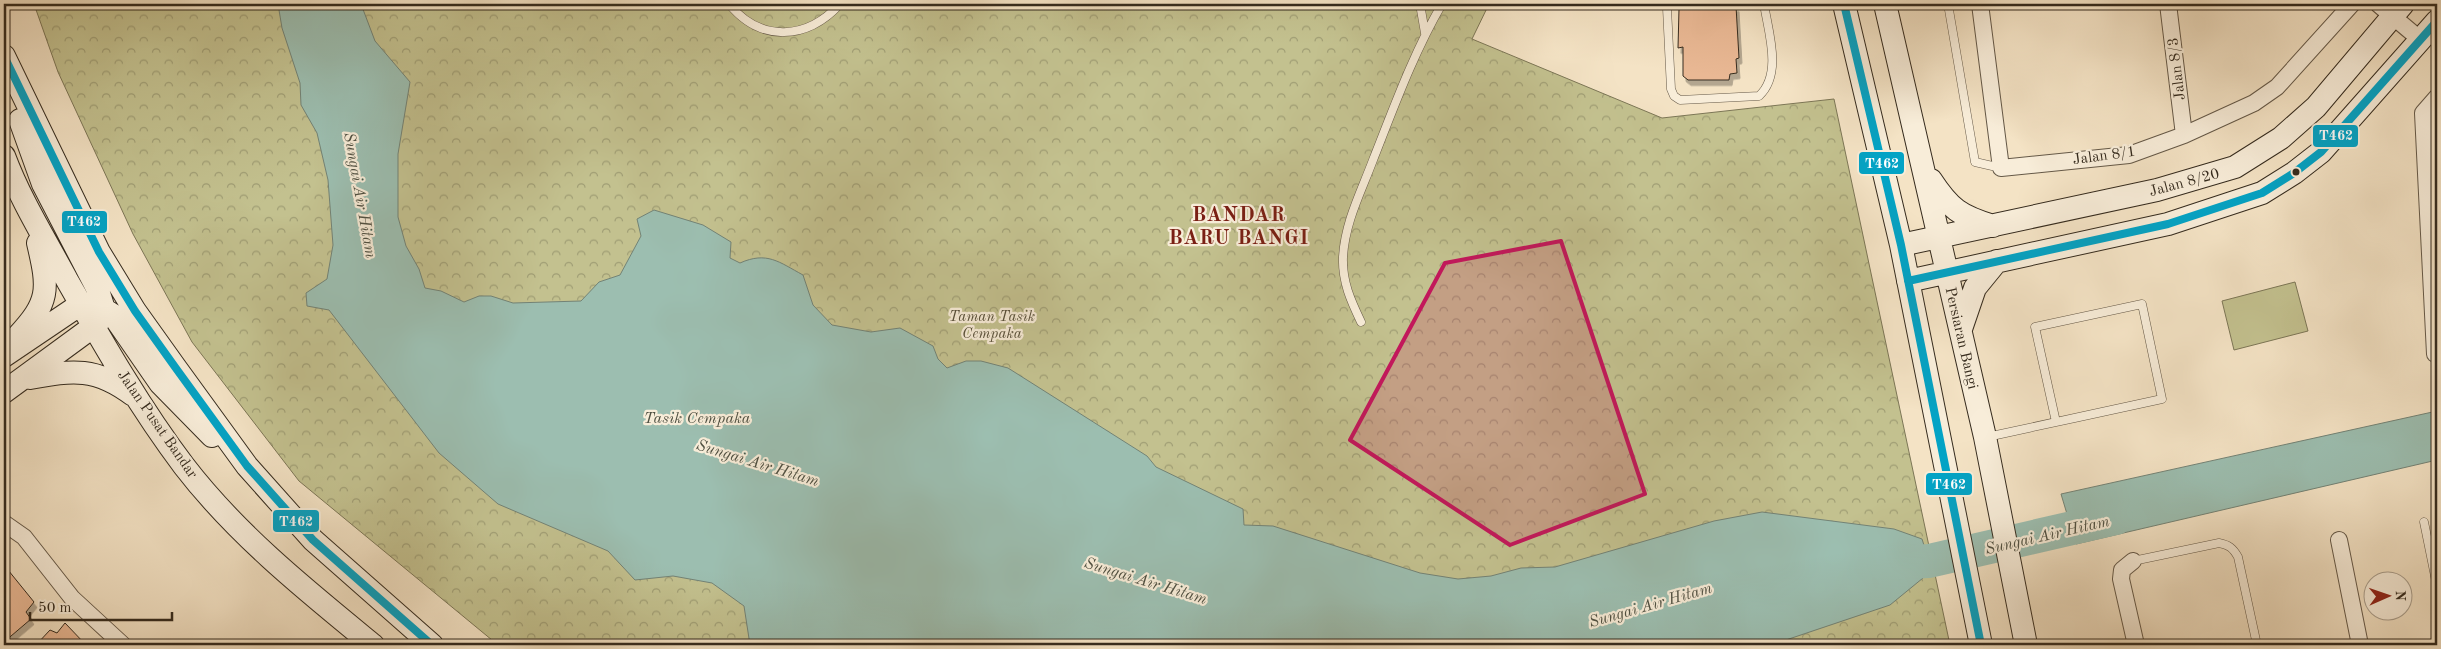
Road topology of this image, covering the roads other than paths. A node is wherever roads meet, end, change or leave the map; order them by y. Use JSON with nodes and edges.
{"nodes":[{"id":1,"x":729,"y":4,"type":"edge"},
{"id":2,"x":840,"y":4,"type":"edge"},
{"id":3,"x":1420,"y":4,"type":"edge"},
{"id":4,"x":1442,"y":4,"type":"edge"},
{"id":5,"x":1670,"y":4,"type":"edge"},
{"id":6,"x":1764,"y":4,"type":"edge"},
{"id":7,"x":1844,"y":4,"type":"edge"},
{"id":8,"x":1885,"y":4,"type":"edge"},
{"id":9,"x":1948,"y":4,"type":"edge"},
{"id":10,"x":1980,"y":4,"type":"edge"},
{"id":11,"x":2168,"y":4,"type":"edge"},
{"id":12,"x":2352,"y":4,"type":"edge"},
{"id":13,"x":2391,"y":8,"type":"edge"},
{"id":14,"x":2437,"y":21,"type":"edge"},
{"id":15,"x":1425,"y":33,"type":"junction"},
{"id":16,"x":2422,"y":41,"type":"junction"},
{"id":17,"x":5,"y":60,"type":"edge"},
{"id":18,"x":2437,"y":97,"type":"edge"},
{"id":19,"x":2184,"y":135,"type":"junction"},
{"id":20,"x":4,"y":156,"type":"edge"},
{"id":21,"x":2001,"y":168,"type":"junction"},
{"id":22,"x":1924,"y":169,"type":"junction"},
{"id":23,"x":31,"y":214,"type":"junction"},
{"id":24,"x":1994,"y":226,"type":"junction"},
{"id":25,"x":1940,"y":237,"type":"junction"},
{"id":26,"x":1901,"y":245,"type":"junction"},
{"id":27,"x":1997,"y":261,"type":"junction"},
{"id":28,"x":1947,"y":272,"type":"junction"},
{"id":29,"x":1908,"y":281,"type":"junction"},
{"id":30,"x":80,"y":304,"type":"junction"},
{"id":31,"x":99,"y":316,"type":"junction"},
{"id":32,"x":1361,"y":322,"type":"dead end"},
{"id":33,"x":1961,"y":330,"type":"junction"},
{"id":34,"x":4,"y":352,"type":"edge"},
{"id":35,"x":2436,"y":354,"type":"edge"},
{"id":36,"x":4,"y":356,"type":"edge"},
{"id":37,"x":23,"y":379,"type":"junction"},
{"id":38,"x":4,"y":392,"type":"edge"},
{"id":39,"x":138,"y":398,"type":"junction"},
{"id":40,"x":2056,"y":422,"type":"junction"},
{"id":41,"x":1985,"y":437,"type":"junction"},
{"id":42,"x":247,"y":466,"type":"junction"},
{"id":43,"x":4,"y":522,"type":"edge"},
{"id":44,"x":2424,"y":522,"type":"dead end"},
{"id":45,"x":2339,"y":540,"type":"dead end"},
{"id":46,"x":2133,"y":560,"type":"joint"},
{"id":47,"x":2437,"y":586,"type":"edge"},
{"id":48,"x":123,"y":645,"type":"edge"},
{"id":49,"x":373,"y":645,"type":"edge"},
{"id":50,"x":432,"y":645,"type":"edge"},
{"id":51,"x":1981,"y":645,"type":"edge"},
{"id":52,"x":2026,"y":645,"type":"edge"},
{"id":53,"x":2136,"y":645,"type":"edge"},
{"id":54,"x":2257,"y":645,"type":"edge"},
{"id":55,"x":2360,"y":645,"type":"edge"}],
"edges":[{"from":1,"to":2,"type":"lane"},
{"from":3,"to":15,"type":"lane"},
{"from":4,"to":15,"type":"lane"},
{"from":5,"to":6,"type":"lane"},
{"from":7,"to":26,"type":"main road"},
{"from":8,"to":22,"type":"main road","name":"Persiaran Bangi"},
{"from":9,"to":21,"type":"lane"},
{"from":10,"to":21,"type":"street"},
{"from":11,"to":19,"type":"street","name":"Jalan 8/3"},
{"from":12,"to":19,"type":"street","name":"Jalan 8/1"},
{"from":13,"to":16,"type":"street"},
{"from":13,"to":24,"type":"main road","name":"Jalan 8/20"},
{"from":14,"to":16,"type":"main road"},
{"from":15,"to":32,"type":"lane"},
{"from":16,"to":27,"type":"main road"},
{"from":17,"to":31,"type":"main road"},
{"from":17,"to":42,"type":"main road"},
{"from":18,"to":35,"type":"street"},
{"from":19,"to":21,"type":"street","name":"Jalan 8/1"},
{"from":20,"to":23,"type":"main road","name":"Jalan Pusat Bandar"},
{"from":22,"to":24,"type":"main road"},
{"from":22,"to":25,"type":"main road","name":"Persiaran Bangi"},
{"from":23,"to":30,"type":"main road","name":"Jalan Pusat Bandar"},
{"from":23,"to":34,"type":"main road"},
{"from":24,"to":25,"type":"main road","name":"Jalan 8/20"},
{"from":25,"to":26,"type":"main road","name":"Jalan 8/20"},
{"from":25,"to":28,"type":"main road","name":"Persiaran Bangi"},
{"from":26,"to":29,"type":"main road"},
{"from":27,"to":28,"type":"main road"},
{"from":27,"to":33,"type":"main road"},
{"from":28,"to":29,"type":"main road"},
{"from":28,"to":33,"type":"main road","name":"Persiaran Bangi"},
{"from":29,"to":51,"type":"main road"},
{"from":30,"to":31,"type":"main road","name":"Jalan Pusat Bandar"},
{"from":30,"to":36,"type":"main road"},
{"from":31,"to":37,"type":"main road"},
{"from":31,"to":39,"type":"main road","name":"Jalan Pusat Bandar"},
{"from":31,"to":42,"type":"main road"},
{"from":33,"to":41,"type":"main road","name":"Persiaran Bangi"},
{"from":37,"to":38,"type":"main road"},
{"from":37,"to":39,"type":"main road"},
{"from":39,"to":49,"type":"main road","name":"Jalan Pusat Bandar"},
{"from":40,"to":40,"type":"lane"},
{"from":40,"to":41,"type":"lane"},
{"from":41,"to":52,"type":"main road","name":"Persiaran Bangi"},
{"from":42,"to":50,"type":"main road"},
{"from":43,"to":48,"type":"street"},
{"from":44,"to":47,"type":"lane"},
{"from":45,"to":55,"type":"street"},
{"from":46,"to":53,"type":"street"},
{"from":46,"to":54,"type":"lane"}]}
